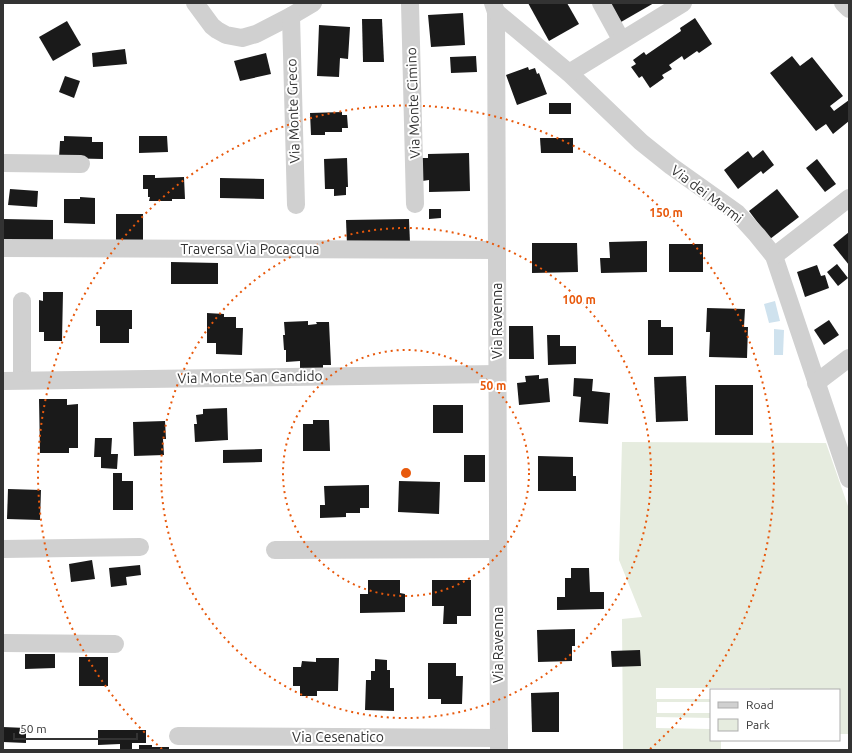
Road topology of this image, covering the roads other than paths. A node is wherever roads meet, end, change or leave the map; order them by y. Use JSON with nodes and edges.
{"nodes":[{"id":1,"x":195,"y":3,"type":"edge"},
{"id":2,"x":313,"y":3,"type":"edge"},
{"id":3,"x":410,"y":3,"type":"edge"},
{"id":4,"x":601,"y":3,"type":"edge"},
{"id":5,"x":683,"y":3,"type":"edge"},
{"id":6,"x":843,"y":3,"type":"edge"},
{"id":7,"x":494,"y":7,"type":"edge"},
{"id":8,"x":849,"y":9,"type":"edge"},
{"id":9,"x":291,"y":16,"type":"junction"},
{"id":10,"x":618,"y":34,"type":"dead end"},
{"id":11,"x":569,"y":73,"type":"junction"},
{"id":12,"x":3,"y":163,"type":"edge"},
{"id":13,"x":81,"y":164,"type":"dead end"},
{"id":14,"x":849,"y":198,"type":"edge"},
{"id":15,"x":416,"y":204,"type":"dead end"},
{"id":16,"x":296,"y":205,"type":"dead end"},
{"id":17,"x":3,"y":248,"type":"edge"},
{"id":18,"x":497,"y":250,"type":"junction"},
{"id":19,"x":774,"y":256,"type":"junction"},
{"id":20,"x":22,"y":301,"type":"dead end"},
{"id":21,"x":849,"y":358,"type":"edge"},
{"id":22,"x":497,"y":374,"type":"junction"},
{"id":23,"x":22,"y":380,"type":"junction"},
{"id":24,"x":3,"y":381,"type":"edge"},
{"id":25,"x":816,"y":383,"type":"junction"},
{"id":26,"x":849,"y":479,"type":"edge"},
{"id":27,"x":140,"y":547,"type":"dead end"},
{"id":28,"x":3,"y":549,"type":"edge"},
{"id":29,"x":498,"y":549,"type":"junction"},
{"id":30,"x":275,"y":550,"type":"dead end"},
{"id":31,"x":3,"y":643,"type":"edge"},
{"id":32,"x":115,"y":644,"type":"dead end"},
{"id":33,"x":178,"y":736,"type":"dead end"},
{"id":34,"x":499,"y":744,"type":"edge"}],
"edges":[{"from":1,"to":9,"type":"street"},
{"from":2,"to":9,"type":"street"},
{"from":3,"to":15,"type":"street","name":"Via Monte Cimino"},
{"from":4,"to":10,"type":"street"},
{"from":5,"to":11,"type":"street"},
{"from":6,"to":8,"type":"street"},
{"from":7,"to":11,"type":"street","name":"Via dei Marmi"},
{"from":7,"to":18,"type":"street","name":"Via Ravenna"},
{"from":9,"to":16,"type":"street","name":"Via Monte Greco"},
{"from":11,"to":19,"type":"street","name":"Via dei Marmi"},
{"from":12,"to":13,"type":"street"},
{"from":14,"to":19,"type":"street"},
{"from":17,"to":18,"type":"street","name":"Traversa Via Pocacqua"},
{"from":18,"to":22,"type":"street","name":"Via Ravenna"},
{"from":19,"to":25,"type":"street","name":"Via dei Marmi"},
{"from":20,"to":23,"type":"street"},
{"from":21,"to":25,"type":"street"},
{"from":22,"to":23,"type":"street","name":"Via Monte San Candido"},
{"from":22,"to":29,"type":"street","name":"Via Ravenna"},
{"from":23,"to":24,"type":"street","name":"Via Monte San Candido"},
{"from":25,"to":26,"type":"street","name":"Via dei Marmi"},
{"from":27,"to":28,"type":"street"},
{"from":29,"to":30,"type":"street"},
{"from":29,"to":34,"type":"street","name":"Via Ravenna"},
{"from":31,"to":32,"type":"street"},
{"from":33,"to":34,"type":"street","name":"Via Cesenatico"}]}
